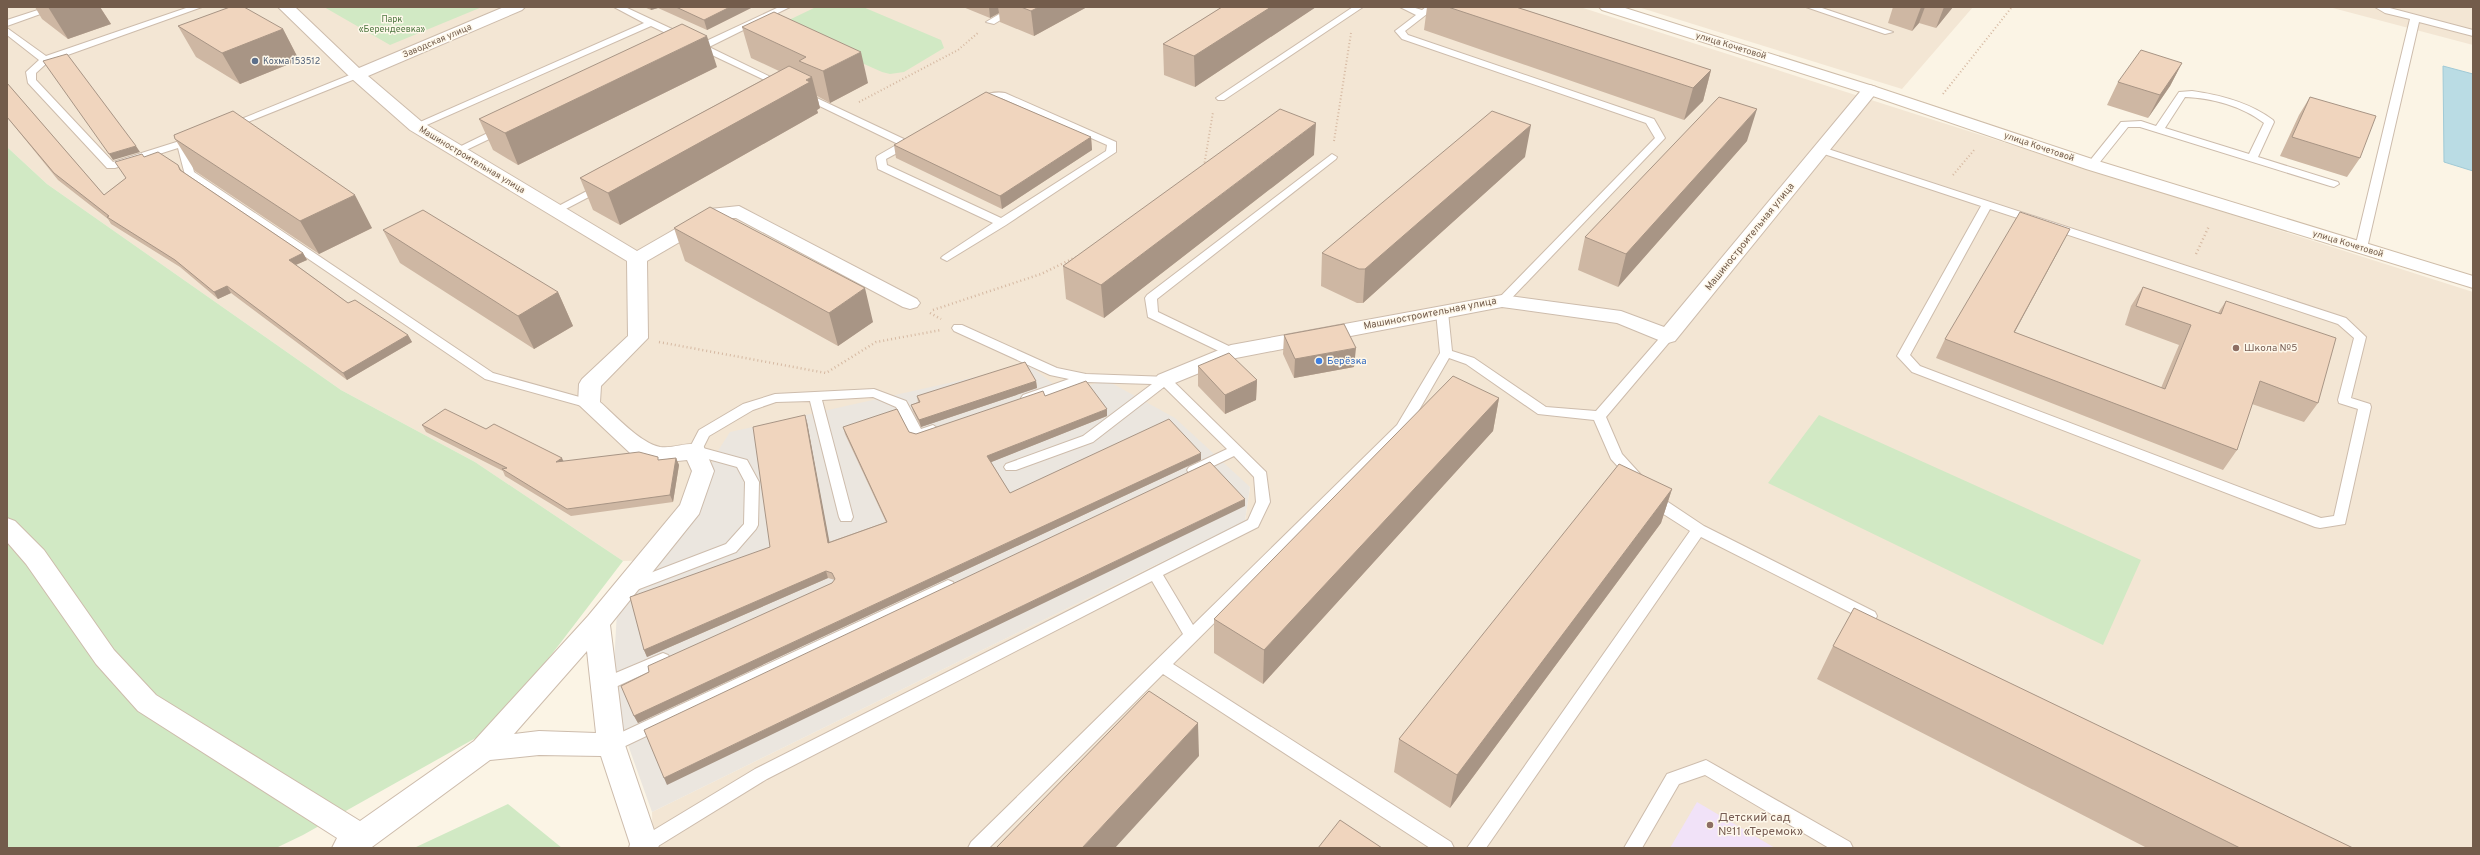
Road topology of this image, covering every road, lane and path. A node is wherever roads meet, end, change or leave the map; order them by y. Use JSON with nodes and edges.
{"nodes":[{"id":1,"x":56,"y":7,"type":"edge"},
{"id":2,"x":198,"y":7,"type":"edge"},
{"id":3,"x":286,"y":7,"type":"edge"},
{"id":4,"x":518,"y":7,"type":"edge"},
{"id":5,"x":618,"y":7,"type":"edge"},
{"id":6,"x":638,"y":7,"type":"edge"},
{"id":7,"x":786,"y":7,"type":"edge"},
{"id":8,"x":1018,"y":7,"type":"edge"},
{"id":9,"x":1359,"y":7,"type":"edge"},
{"id":10,"x":1404,"y":7,"type":"edge"},
{"id":11,"x":1432,"y":7,"type":"edge"},
{"id":12,"x":1607,"y":7,"type":"edge"},
{"id":13,"x":1810,"y":7,"type":"edge"},
{"id":14,"x":2012,"y":7,"type":"edge"},
{"id":15,"x":2379,"y":7,"type":"edge"},
{"id":16,"x":628,"y":12,"type":"junction"},
{"id":17,"x":1423,"y":14,"type":"junction"},
{"id":18,"x":1342,"y":18,"type":"junction"},
{"id":19,"x":2414,"y":18,"type":"junction"},
{"id":20,"x":991,"y":22,"type":"joint"},
{"id":21,"x":7,"y":23,"type":"edge"},
{"id":22,"x":651,"y":23,"type":"junction"},
{"id":23,"x":7,"y":31,"type":"edge"},
{"id":24,"x":1888,"y":32,"type":"dead end"},
{"id":25,"x":2473,"y":33,"type":"edge"},
{"id":26,"x":691,"y":42,"type":"junction"},
{"id":27,"x":701,"y":46,"type":"junction"},
{"id":28,"x":676,"y":48,"type":"edge"},
{"id":29,"x":45,"y":60,"type":"junction"},
{"id":30,"x":357,"y":75,"type":"junction"},
{"id":31,"x":788,"y":88,"type":"junction"},
{"id":32,"x":1870,"y":90,"type":"junction"},
{"id":33,"x":773,"y":95,"type":"edge"},
{"id":34,"x":1221,"y":98,"type":"joint"},
{"id":35,"x":973,"y":105,"type":"edge"},
{"id":36,"x":1930,"y":110,"type":"junction"},
{"id":37,"x":840,"y":113,"type":"junction"},
{"id":38,"x":513,"y":124,"type":"edge"},
{"id":39,"x":416,"y":126,"type":"junction"},
{"id":40,"x":218,"y":130,"type":"edge"},
{"id":41,"x":2159,"y":130,"type":"junction"},
{"id":42,"x":926,"y":132,"type":"edge"},
{"id":43,"x":204,"y":136,"type":"edge"},
{"id":44,"x":182,"y":144,"type":"junction"},
{"id":45,"x":906,"y":144,"type":"junction"},
{"id":46,"x":1975,"y":149,"type":"dead end"},
{"id":47,"x":456,"y":150,"type":"junction"},
{"id":48,"x":1822,"y":150,"type":"junction"},
{"id":49,"x":1332,"y":157,"type":"joint"},
{"id":50,"x":2252,"y":158,"type":"junction"},
{"id":51,"x":2092,"y":165,"type":"junction"},
{"id":52,"x":1198,"y":171,"type":"edge"},
{"id":53,"x":612,"y":181,"type":"edge"},
{"id":54,"x":2334,"y":184,"type":"dead end"},
{"id":55,"x":1942,"y":189,"type":"junction"},
{"id":56,"x":1987,"y":204,"type":"junction"},
{"id":57,"x":556,"y":210,"type":"junction"},
{"id":58,"x":1002,"y":223,"type":"junction"},
{"id":59,"x":2209,"y":226,"type":"dead end"},
{"id":60,"x":2361,"y":248,"type":"junction"},
{"id":61,"x":1079,"y":256,"type":"edge"},
{"id":62,"x":947,"y":258,"type":"dead end"},
{"id":63,"x":638,"y":259,"type":"junction"},
{"id":64,"x":2188,"y":270,"type":"junction"},
{"id":65,"x":2473,"y":282,"type":"edge"},
{"id":66,"x":1502,"y":301,"type":"junction"},
{"id":67,"x":910,"y":302,"type":"dead end"},
{"id":68,"x":1442,"y":312,"type":"junction"},
{"id":69,"x":958,"y":328,"type":"junction"},
{"id":70,"x":1668,"y":336,"type":"junction"},
{"id":71,"x":638,"y":338,"type":"junction"},
{"id":72,"x":1231,"y":352,"type":"junction"},
{"id":73,"x":1446,"y":353,"type":"junction"},
{"id":74,"x":826,"y":373,"type":"junction"},
{"id":75,"x":1086,"y":378,"type":"junction"},
{"id":76,"x":1165,"y":380,"type":"junction"},
{"id":77,"x":815,"y":396,"type":"junction"},
{"id":78,"x":787,"y":397,"type":"junction"},
{"id":79,"x":1013,"y":403,"type":"edge"},
{"id":80,"x":589,"y":404,"type":"junction"},
{"id":81,"x":1599,"y":416,"type":"junction"},
{"id":82,"x":947,"y":425,"type":"edge"},
{"id":83,"x":1236,"y":450,"type":"junction"},
{"id":84,"x":695,"y":452,"type":"junction"},
{"id":85,"x":1012,"y":467,"type":"dead end"},
{"id":86,"x":1178,"y":477,"type":"edge"},
{"id":87,"x":846,"y":517,"type":"dead end"},
{"id":88,"x":7,"y":527,"type":"edge"},
{"id":89,"x":1700,"y":530,"type":"junction"},
{"id":90,"x":1154,"y":573,"type":"junction"},
{"id":91,"x":963,"y":579,"type":"edge"},
{"id":92,"x":621,"y":591,"type":"junction"},
{"id":93,"x":597,"y":623,"type":"junction"},
{"id":94,"x":1885,"y":624,"type":"edge"},
{"id":95,"x":1192,"y":636,"type":"junction"},
{"id":96,"x":677,"y":653,"type":"edge"},
{"id":97,"x":1162,"y":665,"type":"junction"},
{"id":98,"x":604,"y":685,"type":"junction"},
{"id":99,"x":611,"y":745,"type":"junction"},
{"id":100,"x":484,"y":750,"type":"junction"},
{"id":101,"x":354,"y":843,"type":"edge"},
{"id":102,"x":644,"y":847,"type":"edge"},
{"id":103,"x":976,"y":848,"type":"edge"},
{"id":104,"x":1445,"y":848,"type":"edge"},
{"id":105,"x":1476,"y":848,"type":"edge"},
{"id":106,"x":1633,"y":848,"type":"edge"},
{"id":107,"x":1844,"y":848,"type":"edge"}],
"edges":[{"from":1,"to":21,"type":"lane"},
{"from":2,"to":29,"type":"lane"},
{"from":3,"to":30,"type":"street","name":"Машиностроительная улица"},
{"from":4,"to":30,"type":"street","name":"Заводская улица"},
{"from":5,"to":16,"type":"lane"},
{"from":6,"to":16,"type":"lane"},
{"from":7,"to":27,"type":"lane"},
{"from":8,"to":20,"type":"lane"},
{"from":9,"to":18,"type":"lane"},
{"from":10,"to":17,"type":"lane"},
{"from":11,"to":17,"type":"lane"},
{"from":12,"to":32,"type":"street","name":"улица Кочетовой"},
{"from":13,"to":24,"type":"lane"},
{"from":14,"to":36,"type":"path"},
{"from":15,"to":19,"type":"lane"},
{"from":16,"to":22,"type":"lane"},
{"from":17,"to":66,"type":"lane"},
{"from":18,"to":34,"type":"lane"},
{"from":18,"to":49,"type":"path"},
{"from":19,"to":25,"type":"lane"},
{"from":19,"to":60,"type":"lane"},
{"from":20,"to":37,"type":"path"},
{"from":22,"to":26,"type":"lane"},
{"from":22,"to":39,"type":"lane"},
{"from":23,"to":29,"type":"lane"},
{"from":26,"to":27,"type":"lane"},
{"from":26,"to":28,"type":"lane"},
{"from":27,"to":31,"type":"lane"},
{"from":29,"to":44,"type":"lane"},
{"from":30,"to":39,"type":"street","name":"Машиностроительная улица"},
{"from":30,"to":40,"type":"lane"},
{"from":31,"to":33,"type":"lane"},
{"from":31,"to":37,"type":"lane"},
{"from":32,"to":36,"type":"street","name":"улица Кочетовой"},
{"from":32,"to":48,"type":"street","name":"Машиностроительная улица"},
{"from":34,"to":52,"type":"path"},
{"from":35,"to":58,"type":"lane"},
{"from":36,"to":51,"type":"street","name":"улица Кочетовой"},
{"from":37,"to":45,"type":"lane"},
{"from":38,"to":47,"type":"lane"},
{"from":39,"to":47,"type":"street","name":"Машиностроительная улица"},
{"from":41,"to":50,"type":"lane"},
{"from":41,"to":50,"type":"lane"},
{"from":41,"to":51,"type":"lane"},
{"from":42,"to":45,"type":"lane"},
{"from":43,"to":44,"type":"lane"},
{"from":44,"to":80,"type":"lane"},
{"from":45,"to":58,"type":"lane"},
{"from":46,"to":55,"type":"path"},
{"from":47,"to":57,"type":"street","name":"Машиностроительная улица"},
{"from":48,"to":55,"type":"lane"},
{"from":48,"to":70,"type":"street","name":"Машиностроительная улица"},
{"from":49,"to":72,"type":"lane"},
{"from":50,"to":54,"type":"lane"},
{"from":51,"to":60,"type":"street","name":"улица Кочетовой"},
{"from":53,"to":57,"type":"lane"},
{"from":55,"to":56,"type":"lane"},
{"from":56,"to":64,"type":"lane"},
{"from":56,"to":64,"type":"lane"},
{"from":57,"to":63,"type":"street","name":"Машиностроительная улица"},
{"from":58,"to":62,"type":"lane"},
{"from":59,"to":64,"type":"path"},
{"from":60,"to":65,"type":"street","name":"улица Кочетовой"},
{"from":61,"to":69,"type":"path"},
{"from":63,"to":67,"type":"street"},
{"from":63,"to":71,"type":"street"},
{"from":66,"to":68,"type":"street","name":"Машиностроительная улица"},
{"from":66,"to":70,"type":"street","name":"Машиностроительная улица"},
{"from":68,"to":72,"type":"street","name":"Машиностроительная улица"},
{"from":68,"to":73,"type":"lane"},
{"from":69,"to":74,"type":"path"},
{"from":69,"to":75,"type":"lane"},
{"from":70,"to":81,"type":"lane"},
{"from":71,"to":74,"type":"path"},
{"from":71,"to":80,"type":"street"},
{"from":72,"to":76,"type":"street","name":"Машиностроительная улица"},
{"from":73,"to":81,"type":"lane"},
{"from":73,"to":95,"type":"lane"},
{"from":74,"to":78,"type":"path"},
{"from":75,"to":76,"type":"lane"},
{"from":75,"to":79,"type":"lane"},
{"from":76,"to":83,"type":"lane"},
{"from":76,"to":85,"type":"lane"},
{"from":77,"to":78,"type":"lane"},
{"from":77,"to":82,"type":"lane"},
{"from":77,"to":87,"type":"lane"},
{"from":78,"to":84,"type":"lane"},
{"from":80,"to":84,"type":"street"},
{"from":81,"to":89,"type":"lane"},
{"from":83,"to":86,"type":"lane"},
{"from":83,"to":90,"type":"lane"},
{"from":84,"to":92,"type":"street"},
{"from":84,"to":92,"type":"lane"},
{"from":88,"to":101,"type":"street"},
{"from":89,"to":94,"type":"lane"},
{"from":89,"to":105,"type":"lane"},
{"from":90,"to":95,"type":"lane"},
{"from":90,"to":102,"type":"lane"},
{"from":91,"to":99,"type":"lane"},
{"from":92,"to":93,"type":"street"},
{"from":93,"to":98,"type":"street"},
{"from":93,"to":100,"type":"street"},
{"from":95,"to":97,"type":"lane"},
{"from":96,"to":98,"type":"lane"},
{"from":97,"to":103,"type":"lane"},
{"from":97,"to":104,"type":"lane"},
{"from":98,"to":99,"type":"street"},
{"from":99,"to":100,"type":"street"},
{"from":99,"to":102,"type":"street"},
{"from":100,"to":101,"type":"street"},
{"from":106,"to":107,"type":"lane"}]}
